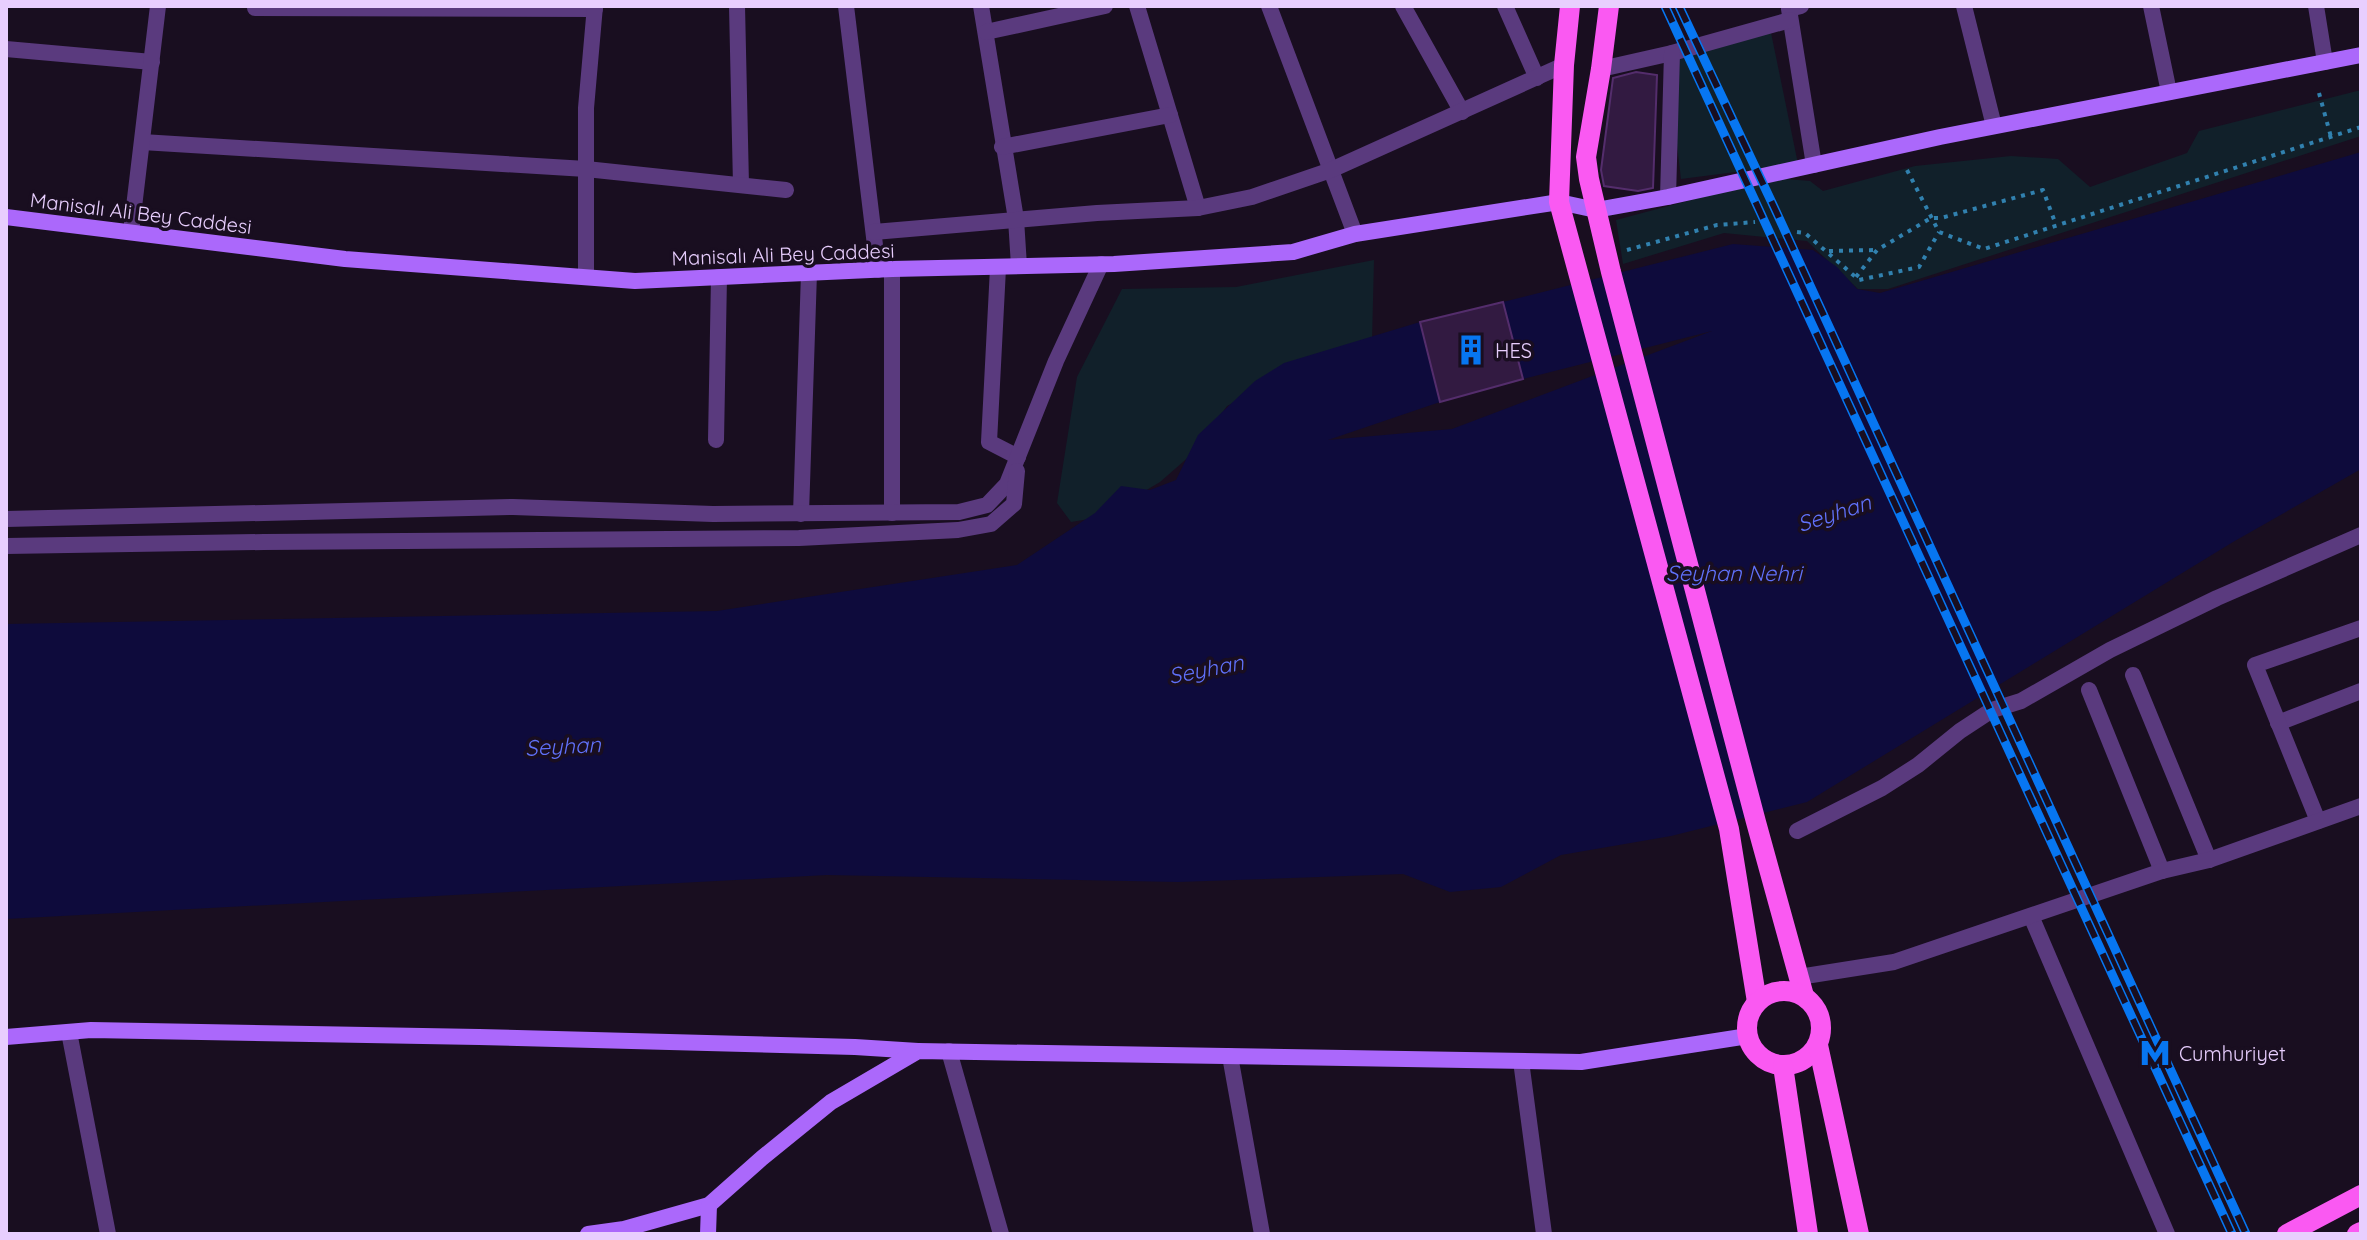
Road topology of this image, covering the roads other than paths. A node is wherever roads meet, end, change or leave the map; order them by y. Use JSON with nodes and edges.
{"nodes":[{"id":1,"x":158,"y":6,"type":"edge"},
{"id":2,"x":737,"y":6,"type":"edge"},
{"id":3,"x":846,"y":6,"type":"edge"},
{"id":4,"x":981,"y":6,"type":"edge"},
{"id":5,"x":1105,"y":6,"type":"edge"},
{"id":6,"x":1137,"y":6,"type":"edge"},
{"id":7,"x":1269,"y":6,"type":"edge"},
{"id":8,"x":1403,"y":6,"type":"edge"},
{"id":9,"x":1505,"y":6,"type":"edge"},
{"id":10,"x":1570,"y":6,"type":"edge"},
{"id":11,"x":1609,"y":6,"type":"edge"},
{"id":12,"x":1964,"y":6,"type":"edge"},
{"id":13,"x":2151,"y":6,"type":"edge"},
{"id":14,"x":2316,"y":6,"type":"edge"},
{"id":15,"x":255,"y":8,"type":"edge"},
{"id":16,"x":595,"y":8,"type":"edge"},
{"id":17,"x":1792,"y":10,"type":"edge"},
{"id":18,"x":986,"y":32,"type":"junction"},
{"id":19,"x":6,"y":49,"type":"edge"},
{"id":20,"x":1672,"y":53,"type":"junction"},
{"id":21,"x":2361,"y":55,"type":"edge"},
{"id":22,"x":152,"y":62,"type":"junction"},
{"id":23,"x":2325,"y":62,"type":"junction"},
{"id":24,"x":1564,"y":65,"type":"junction"},
{"id":25,"x":1601,"y":69,"type":"junction"},
{"id":26,"x":1537,"y":78,"type":"junction"},
{"id":27,"x":2169,"y":92,"type":"junction"},
{"id":28,"x":1462,"y":112,"type":"junction"},
{"id":29,"x":1170,"y":115,"type":"junction"},
{"id":30,"x":1994,"y":126,"type":"junction"},
{"id":31,"x":142,"y":142,"type":"junction"},
{"id":32,"x":1002,"y":147,"type":"junction"},
{"id":33,"x":1814,"y":165,"type":"junction"},
{"id":34,"x":586,"y":169,"type":"junction"},
{"id":35,"x":1331,"y":170,"type":"junction"},
{"id":36,"x":741,"y":185,"type":"junction"},
{"id":37,"x":786,"y":190,"type":"dead end"},
{"id":38,"x":1668,"y":197,"type":"junction"},
{"id":39,"x":1559,"y":202,"type":"junction"},
{"id":40,"x":1198,"y":208,"type":"junction"},
{"id":41,"x":1596,"y":210,"type":"junction"},
{"id":42,"x":6,"y":217,"type":"edge"},
{"id":43,"x":1016,"y":219,"type":"junction"},
{"id":44,"x":131,"y":232,"type":"junction"},
{"id":45,"x":874,"y":232,"type":"junction"},
{"id":46,"x":1355,"y":234,"type":"junction"},
{"id":47,"x":1101,"y":264,"type":"junction"},
{"id":48,"x":1019,"y":266,"type":"junction"},
{"id":49,"x":998,"y":268,"type":"junction"},
{"id":50,"x":885,"y":269,"type":"junction"},
{"id":51,"x":809,"y":273,"type":"junction"},
{"id":52,"x":586,"y":277,"type":"junction"},
{"id":53,"x":719,"y":277,"type":"junction"},
{"id":54,"x":716,"y":440,"type":"dead end"},
{"id":55,"x":1018,"y":457,"type":"junction"},
{"id":56,"x":892,"y":513,"type":"junction"},
{"id":57,"x":801,"y":514,"type":"junction"},
{"id":58,"x":6,"y":519,"type":"edge"},
{"id":59,"x":2361,"y":535,"type":"edge"},
{"id":60,"x":6,"y":546,"type":"edge"},
{"id":61,"x":2361,"y":628,"type":"edge"},
{"id":62,"x":2133,"y":675,"type":"dead end"},
{"id":63,"x":2089,"y":690,"type":"dead end"},
{"id":64,"x":2361,"y":691,"type":"edge"},
{"id":65,"x":2278,"y":723,"type":"junction"},
{"id":66,"x":2361,"y":806,"type":"edge"},
{"id":67,"x":2318,"y":821,"type":"junction"},
{"id":68,"x":1797,"y":831,"type":"dead end"},
{"id":69,"x":2209,"y":860,"type":"junction"},
{"id":70,"x":2162,"y":871,"type":"junction"},
{"id":71,"x":2031,"y":916,"type":"junction"},
{"id":72,"x":1802,"y":986,"type":"junction"},
{"id":73,"x":1757,"y":1002,"type":"junction"},
{"id":74,"x":69,"y":1032,"type":"junction"},
{"id":75,"x":1748,"y":1036,"type":"junction"},
{"id":76,"x":6,"y":1037,"type":"edge"},
{"id":77,"x":1818,"y":1045,"type":"junction"},
{"id":78,"x":918,"y":1051,"type":"junction"},
{"id":79,"x":949,"y":1051,"type":"junction"},
{"id":80,"x":1230,"y":1056,"type":"junction"},
{"id":81,"x":1521,"y":1061,"type":"junction"},
{"id":82,"x":1783,"y":1066,"type":"junction"},
{"id":83,"x":2361,"y":1195,"type":"edge"},
{"id":84,"x":709,"y":1205,"type":"junction"},
{"id":85,"x":108,"y":1234,"type":"edge"},
{"id":86,"x":588,"y":1234,"type":"edge"},
{"id":87,"x":708,"y":1234,"type":"edge"},
{"id":88,"x":1001,"y":1234,"type":"edge"},
{"id":89,"x":1262,"y":1234,"type":"edge"},
{"id":90,"x":1544,"y":1234,"type":"edge"},
{"id":91,"x":1808,"y":1234,"type":"edge"},
{"id":92,"x":1859,"y":1234,"type":"edge"},
{"id":93,"x":2167,"y":1234,"type":"edge"},
{"id":94,"x":2287,"y":1234,"type":"edge"}],
"edges":[{"from":1,"to":22,"type":"street"},
{"from":2,"to":36,"type":"street"},
{"from":3,"to":45,"type":"street"},
{"from":4,"to":18,"type":"street"},
{"from":5,"to":18,"type":"street"},
{"from":6,"to":29,"type":"street"},
{"from":7,"to":35,"type":"street"},
{"from":8,"to":28,"type":"street"},
{"from":9,"to":26,"type":"street"},
{"from":10,"to":24,"type":"main road"},
{"from":11,"to":25,"type":"main road"},
{"from":12,"to":30,"type":"street"},
{"from":13,"to":27,"type":"street"},
{"from":14,"to":23,"type":"street"},
{"from":15,"to":16,"type":"street"},
{"from":16,"to":34,"type":"street"},
{"from":17,"to":20,"type":"street"},
{"from":17,"to":33,"type":"street"},
{"from":18,"to":32,"type":"street"},
{"from":19,"to":22,"type":"street"},
{"from":20,"to":25,"type":"street"},
{"from":20,"to":38,"type":"street"},
{"from":21,"to":23,"type":"main road"},
{"from":22,"to":31,"type":"street"},
{"from":23,"to":27,"type":"main road"},
{"from":24,"to":26,"type":"street"},
{"from":24,"to":39,"type":"main road"},
{"from":25,"to":41,"type":"main road"},
{"from":26,"to":28,"type":"street"},
{"from":27,"to":30,"type":"main road"},
{"from":28,"to":35,"type":"street"},
{"from":29,"to":32,"type":"street"},
{"from":29,"to":40,"type":"street"},
{"from":30,"to":33,"type":"main road"},
{"from":31,"to":34,"type":"street"},
{"from":31,"to":44,"type":"street"},
{"from":32,"to":43,"type":"street"},
{"from":33,"to":38,"type":"main road"},
{"from":34,"to":36,"type":"street"},
{"from":34,"to":52,"type":"street"},
{"from":35,"to":40,"type":"street"},
{"from":35,"to":46,"type":"street"},
{"from":36,"to":37,"type":"street"},
{"from":38,"to":41,"type":"main road"},
{"from":39,"to":41,"type":"main road"},
{"from":39,"to":46,"type":"main road","name":"Manisalı Ali Bey Caddesi"},
{"from":39,"to":73,"type":"main road"},
{"from":40,"to":43,"type":"street"},
{"from":41,"to":72,"type":"main road"},
{"from":42,"to":44,"type":"main road","name":"Manisalı Ali Bey Caddesi"},
{"from":43,"to":45,"type":"street"},
{"from":43,"to":48,"type":"street"},
{"from":44,"to":52,"type":"main road","name":"Manisalı Ali Bey Caddesi"},
{"from":45,"to":50,"type":"street"},
{"from":46,"to":47,"type":"main road","name":"Manisalı Ali Bey Caddesi"},
{"from":47,"to":48,"type":"main road","name":"Manisalı Ali Bey Caddesi"},
{"from":47,"to":55,"type":"street"},
{"from":48,"to":49,"type":"main road","name":"Manisalı Ali Bey Caddesi"},
{"from":49,"to":50,"type":"main road","name":"Manisalı Ali Bey Caddesi"},
{"from":49,"to":55,"type":"street"},
{"from":50,"to":51,"type":"main road","name":"Manisalı Ali Bey Caddesi"},
{"from":50,"to":56,"type":"street"},
{"from":51,"to":53,"type":"main road","name":"Manisalı Ali Bey Caddesi"},
{"from":51,"to":57,"type":"street"},
{"from":52,"to":53,"type":"main road","name":"Manisalı Ali Bey Caddesi"},
{"from":53,"to":54,"type":"street"},
{"from":55,"to":56,"type":"street"},
{"from":55,"to":60,"type":"street"},
{"from":56,"to":57,"type":"street"},
{"from":57,"to":58,"type":"street"},
{"from":59,"to":68,"type":"street"},
{"from":61,"to":65,"type":"street"},
{"from":62,"to":69,"type":"street"},
{"from":63,"to":70,"type":"street"},
{"from":64,"to":65,"type":"street"},
{"from":65,"to":67,"type":"street"},
{"from":66,"to":67,"type":"street"},
{"from":67,"to":69,"type":"street"},
{"from":69,"to":70,"type":"street"},
{"from":70,"to":71,"type":"street"},
{"from":71,"to":72,"type":"street"},
{"from":71,"to":93,"type":"street"},
{"from":72,"to":73,"type":"main road"},
{"from":72,"to":77,"type":"main road"},
{"from":73,"to":75,"type":"main road"},
{"from":74,"to":76,"type":"main road"},
{"from":74,"to":78,"type":"main road"},
{"from":74,"to":85,"type":"street"},
{"from":75,"to":81,"type":"main road"},
{"from":75,"to":82,"type":"main road"},
{"from":77,"to":82,"type":"main road"},
{"from":77,"to":92,"type":"main road"},
{"from":78,"to":79,"type":"main road"},
{"from":78,"to":84,"type":"main road"},
{"from":79,"to":80,"type":"main road"},
{"from":79,"to":88,"type":"street"},
{"from":80,"to":81,"type":"main road"},
{"from":80,"to":89,"type":"street"},
{"from":81,"to":90,"type":"street"},
{"from":82,"to":91,"type":"main road"},
{"from":83,"to":94,"type":"main road"},
{"from":84,"to":86,"type":"main road"},
{"from":84,"to":87,"type":"main road"}]}
